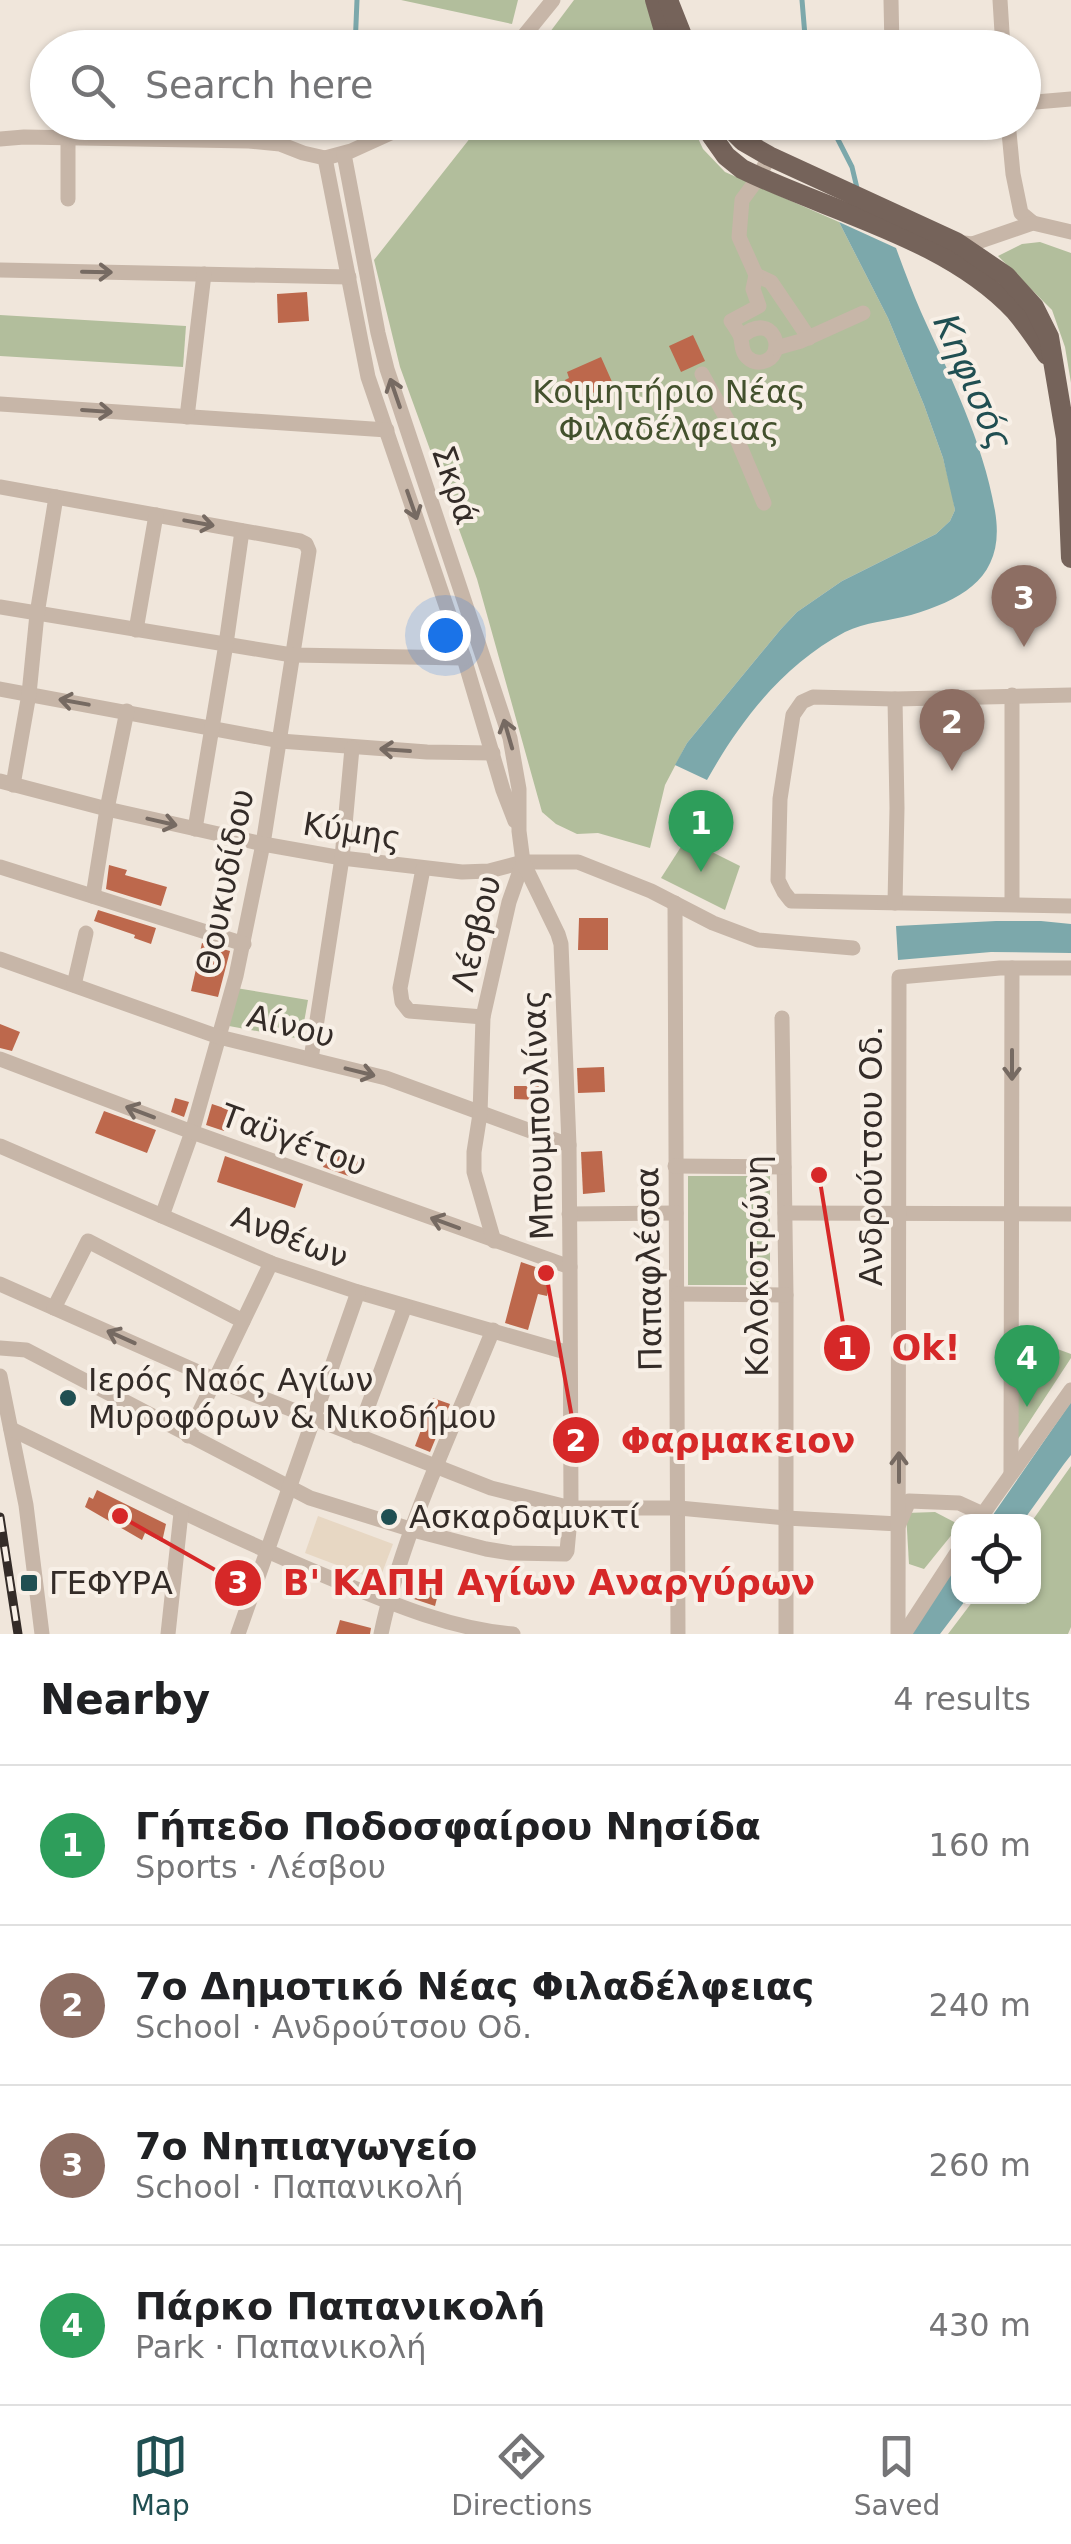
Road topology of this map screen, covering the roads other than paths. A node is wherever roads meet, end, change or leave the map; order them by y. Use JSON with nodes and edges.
{"nodes":[{"id":1,"x":553,"y":0,"type":"edge"},
{"id":2,"x":655,"y":0,"type":"edge"},
{"id":3,"x":668,"y":0,"type":"edge"},
{"id":4,"x":891,"y":0,"type":"edge"},
{"id":5,"x":1000,"y":0,"type":"edge"},
{"id":6,"x":529,"y":30,"type":"edge"},
{"id":7,"x":664,"y":30,"type":"edge"},
{"id":8,"x":680,"y":30,"type":"edge"},
{"id":9,"x":892,"y":30,"type":"edge"},
{"id":10,"x":1002,"y":30,"type":"edge"},
{"id":11,"x":1071,"y":99,"type":"edge"},
{"id":12,"x":1041,"y":101,"type":"edge"},
{"id":13,"x":0,"y":138,"type":"edge"},
{"id":14,"x":30,"y":138,"type":"edge"},
{"id":15,"x":68,"y":140,"type":"edge"},
{"id":16,"x":189,"y":140,"type":"edge"},
{"id":17,"x":376,"y":140,"type":"edge"},
{"id":18,"x":715,"y":140,"type":"edge"},
{"id":19,"x":742,"y":140,"type":"edge"},
{"id":20,"x":1010,"y":140,"type":"edge"},
{"id":21,"x":344,"y":154,"type":"junction"},
{"id":22,"x":769,"y":156,"type":"junction"},
{"id":23,"x":325,"y":158,"type":"junction"},
{"id":24,"x":759,"y":177,"type":"junction"},
{"id":25,"x":831,"y":196,"type":"junction"},
{"id":26,"x":68,"y":199,"type":"dead end"},
{"id":27,"x":1034,"y":223,"type":"junction"},
{"id":28,"x":1071,"y":232,"type":"edge"},
{"id":29,"x":920,"y":235,"type":"junction"},
{"id":30,"x":956,"y":242,"type":"junction"},
{"id":31,"x":0,"y":270,"type":"edge"},
{"id":32,"x":204,"y":274,"type":"junction"},
{"id":33,"x":756,"y":276,"type":"junction"},
{"id":34,"x":349,"y":277,"type":"junction"},
{"id":35,"x":863,"y":313,"type":"dead end"},
{"id":36,"x":741,"y":337,"type":"junction"},
{"id":37,"x":809,"y":338,"type":"junction"},
{"id":38,"x":776,"y":348,"type":"junction"},
{"id":39,"x":1054,"y":365,"type":"junction"},
{"id":40,"x":702,"y":374,"type":"dead end"},
{"id":41,"x":0,"y":404,"type":"edge"},
{"id":42,"x":186,"y":417,"type":"junction"},
{"id":43,"x":387,"y":430,"type":"junction"},
{"id":44,"x":1069,"y":431,"type":"edge"},
{"id":45,"x":0,"y":487,"type":"edge"},
{"id":46,"x":56,"y":497,"type":"junction"},
{"id":47,"x":764,"y":503,"type":"dead end"},
{"id":48,"x":156,"y":515,"type":"junction"},
{"id":49,"x":242,"y":531,"type":"junction"},
{"id":50,"x":1071,"y":558,"type":"edge"},
{"id":51,"x":0,"y":608,"type":"edge"},
{"id":52,"x":37,"y":614,"type":"junction"},
{"id":53,"x":136,"y":630,"type":"junction"},
{"id":54,"x":226,"y":644,"type":"junction"},
{"id":55,"x":292,"y":655,"type":"junction"},
{"id":56,"x":464,"y":658,"type":"junction"},
{"id":57,"x":0,"y":688,"type":"edge"},
{"id":58,"x":29,"y":694,"type":"junction"},
{"id":59,"x":1012,"y":695,"type":"junction"},
{"id":60,"x":1071,"y":695,"type":"edge"},
{"id":61,"x":895,"y":699,"type":"junction"},
{"id":62,"x":127,"y":712,"type":"junction"},
{"id":63,"x":212,"y":728,"type":"junction"},
{"id":64,"x":280,"y":741,"type":"junction"},
{"id":65,"x":352,"y":748,"type":"junction"},
{"id":66,"x":493,"y":752,"type":"junction"},
{"id":67,"x":7,"y":783,"type":"edge"},
{"id":68,"x":107,"y":810,"type":"junction"},
{"id":69,"x":195,"y":829,"type":"junction"},
{"id":70,"x":518,"y":830,"type":"junction"},
{"id":71,"x":263,"y":844,"type":"junction"},
{"id":72,"x":342,"y":858,"type":"junction"},
{"id":73,"x":523,"y":862,"type":"junction"},
{"id":74,"x":0,"y":867,"type":"edge"},
{"id":75,"x":423,"y":870,"type":"junction"},
{"id":76,"x":93,"y":896,"type":"junction"},
{"id":77,"x":675,"y":902,"type":"junction"},
{"id":78,"x":894,"y":903,"type":"junction"},
{"id":79,"x":1012,"y":904,"type":"junction"},
{"id":80,"x":1071,"y":906,"type":"edge"},
{"id":81,"x":86,"y":933,"type":"dead end"},
{"id":82,"x":244,"y":944,"type":"junction"},
{"id":83,"x":853,"y":948,"type":"dead end"},
{"id":84,"x":0,"y":959,"type":"edge"},
{"id":85,"x":1012,"y":968,"type":"junction"},
{"id":86,"x":1071,"y":968,"type":"edge"},
{"id":87,"x":74,"y":984,"type":"junction"},
{"id":88,"x":483,"y":1017,"type":"junction"},
{"id":89,"x":782,"y":1018,"type":"dead end"},
{"id":90,"x":219,"y":1037,"type":"junction"},
{"id":91,"x":0,"y":1059,"type":"edge"},
{"id":92,"x":311,"y":1060,"type":"junction"},
{"id":93,"x":480,"y":1114,"type":"junction"},
{"id":94,"x":192,"y":1132,"type":"junction"},
{"id":95,"x":569,"y":1145,"type":"junction"},
{"id":96,"x":0,"y":1146,"type":"edge"},
{"id":97,"x":675,"y":1166,"type":"junction"},
{"id":98,"x":784,"y":1167,"type":"junction"},
{"id":99,"x":676,"y":1213,"type":"junction"},
{"id":100,"x":785,"y":1213,"type":"junction"},
{"id":101,"x":569,"y":1214,"type":"junction"},
{"id":102,"x":899,"y":1214,"type":"junction"},
{"id":103,"x":1012,"y":1214,"type":"junction"},
{"id":104,"x":1071,"y":1214,"type":"edge"},
{"id":105,"x":162,"y":1216,"type":"junction"},
{"id":106,"x":494,"y":1241,"type":"junction"},
{"id":107,"x":272,"y":1263,"type":"junction"},
{"id":108,"x":570,"y":1267,"type":"junction"},
{"id":109,"x":0,"y":1284,"type":"edge"},
{"id":110,"x":358,"y":1292,"type":"junction"},
{"id":111,"x":678,"y":1294,"type":"junction"},
{"id":112,"x":786,"y":1295,"type":"junction"},
{"id":113,"x":405,"y":1306,"type":"junction"},
{"id":114,"x":54,"y":1308,"type":"junction"},
{"id":115,"x":243,"y":1321,"type":"junction"},
{"id":116,"x":493,"y":1330,"type":"junction"},
{"id":117,"x":0,"y":1348,"type":"edge"},
{"id":118,"x":569,"y":1353,"type":"junction"},
{"id":119,"x":0,"y":1376,"type":"edge"},
{"id":120,"x":214,"y":1379,"type":"junction"},
{"id":121,"x":1071,"y":1390,"type":"edge"},
{"id":122,"x":313,"y":1420,"type":"junction"},
{"id":123,"x":11,"y":1429,"type":"junction"},
{"id":124,"x":188,"y":1436,"type":"junction"},
{"id":125,"x":356,"y":1436,"type":"junction"},
{"id":126,"x":438,"y":1468,"type":"junction"},
{"id":127,"x":1011,"y":1473,"type":"junction"},
{"id":128,"x":290,"y":1488,"type":"junction"},
{"id":129,"x":571,"y":1508,"type":"junction"},
{"id":130,"x":679,"y":1508,"type":"junction"},
{"id":131,"x":181,"y":1513,"type":"junction"},
{"id":132,"x":974,"y":1514,"type":"edge"},
{"id":133,"x":983,"y":1514,"type":"edge"},
{"id":134,"x":786,"y":1518,"type":"junction"},
{"id":135,"x":898,"y":1524,"type":"junction"},
{"id":136,"x":413,"y":1530,"type":"junction"},
{"id":137,"x":267,"y":1552,"type":"junction"},
{"id":138,"x":951,"y":1561,"type":"edge"},
{"id":139,"x":388,"y":1602,"type":"junction"},
{"id":140,"x":42,"y":1634,"type":"edge"},
{"id":141,"x":168,"y":1634,"type":"edge"},
{"id":142,"x":238,"y":1634,"type":"edge"},
{"id":143,"x":381,"y":1634,"type":"edge"},
{"id":144,"x":513,"y":1634,"type":"edge"},
{"id":145,"x":678,"y":1634,"type":"edge"},
{"id":146,"x":786,"y":1634,"type":"edge"},
{"id":147,"x":901,"y":1634,"type":"edge"}],
"edges":[{"from":1,"to":6,"type":"street"},
{"from":2,"to":7,"type":"main road"},
{"from":3,"to":8,"type":"main road"},
{"from":4,"to":9,"type":"street"},
{"from":5,"to":10,"type":"street"},
{"from":11,"to":12,"type":"street"},
{"from":13,"to":14,"type":"street"},
{"from":15,"to":26,"type":"street"},
{"from":16,"to":23,"type":"street"},
{"from":17,"to":21,"type":"street"},
{"from":18,"to":24,"type":"main road"},
{"from":19,"to":22,"type":"main road"},
{"from":20,"to":27,"type":"street"},
{"from":21,"to":23,"type":"street"},
{"from":70,"to":21,"type":"street","name":"Σκρά","one_way":true},
{"from":22,"to":24,"type":"street"},
{"from":22,"to":25,"type":"main road"},
{"from":23,"to":34,"type":"street","name":"Σκρά"},
{"from":24,"to":25,"type":"main road"},
{"from":24,"to":33,"type":"street"},
{"from":25,"to":29,"type":"main road"},
{"from":27,"to":28,"type":"street"},
{"from":27,"to":30,"type":"street"},
{"from":29,"to":30,"type":"main road"},
{"from":29,"to":39,"type":"main road"},
{"from":30,"to":39,"type":"main road"},
{"from":31,"to":32,"type":"street","one_way":true},
{"from":32,"to":34,"type":"street"},
{"from":32,"to":42,"type":"street"},
{"from":33,"to":36,"type":"street"},
{"from":33,"to":37,"type":"street"},
{"from":34,"to":43,"type":"street","name":"Σκρά"},
{"from":35,"to":37,"type":"street"},
{"from":36,"to":38,"type":"street"},
{"from":36,"to":38,"type":"street"},
{"from":37,"to":38,"type":"street"},
{"from":39,"to":44,"type":"main road"},
{"from":40,"to":47,"type":"street"},
{"from":41,"to":42,"type":"street","one_way":true},
{"from":42,"to":43,"type":"street"},
{"from":43,"to":56,"type":"street","name":"Σκρά","one_way":true},
{"from":44,"to":50,"type":"main road"},
{"from":45,"to":46,"type":"street"},
{"from":46,"to":48,"type":"street"},
{"from":46,"to":52,"type":"street"},
{"from":48,"to":49,"type":"street","one_way":true},
{"from":48,"to":53,"type":"street"},
{"from":49,"to":54,"type":"street"},
{"from":49,"to":55,"type":"street","name":"Θουκυδίδου"},
{"from":51,"to":52,"type":"street"},
{"from":52,"to":53,"type":"street"},
{"from":52,"to":58,"type":"street"},
{"from":53,"to":54,"type":"street"},
{"from":54,"to":55,"type":"street"},
{"from":54,"to":63,"type":"street"},
{"from":55,"to":56,"type":"street"},
{"from":55,"to":64,"type":"street","name":"Θουκυδίδου"},
{"from":56,"to":66,"type":"street","name":"Σκρά"},
{"from":57,"to":58,"type":"street"},
{"from":62,"to":58,"type":"street","one_way":true},
{"from":58,"to":67,"type":"street"},
{"from":59,"to":60,"type":"street"},
{"from":59,"to":61,"type":"street"},
{"from":59,"to":79,"type":"street"},
{"from":61,"to":78,"type":"street"},
{"from":61,"to":78,"type":"street"},
{"from":62,"to":63,"type":"street"},
{"from":62,"to":68,"type":"street"},
{"from":63,"to":64,"type":"street"},
{"from":63,"to":69,"type":"street"},
{"from":64,"to":65,"type":"street"},
{"from":64,"to":71,"type":"street","name":"Θουκυδίδου"},
{"from":66,"to":65,"type":"street","one_way":true},
{"from":65,"to":72,"type":"street"},
{"from":66,"to":70,"type":"street","name":"Σκρά"},
{"from":67,"to":68,"type":"street","name":"Κύμης"},
{"from":68,"to":69,"type":"street","name":"Κύμης","one_way":true},
{"from":68,"to":76,"type":"street"},
{"from":69,"to":71,"type":"street","name":"Κύμης"},
{"from":70,"to":73,"type":"street","name":"Σκρά"},
{"from":71,"to":72,"type":"street","name":"Κύμης"},
{"from":71,"to":82,"type":"street","name":"Θουκυδίδου"},
{"from":72,"to":75,"type":"street","name":"Κύμης"},
{"from":72,"to":92,"type":"street"},
{"from":73,"to":75,"type":"street","name":"Κύμης"},
{"from":73,"to":77,"type":"street","name":"Λέσβου"},
{"from":73,"to":88,"type":"street","name":"Λέσβου"},
{"from":73,"to":95,"type":"street","name":"Μπουμπουλίνας"},
{"from":74,"to":76,"type":"street"},
{"from":75,"to":88,"type":"street"},
{"from":76,"to":82,"type":"street"},
{"from":77,"to":83,"type":"street","name":"Λέσβου"},
{"from":77,"to":97,"type":"street","name":"Παπαφλέσσα"},
{"from":78,"to":79,"type":"street"},
{"from":79,"to":80,"type":"street"},
{"from":81,"to":87,"type":"street"},
{"from":82,"to":90,"type":"street","name":"Θουκυδίδου"},
{"from":84,"to":87,"type":"street","name":"Αίνου"},
{"from":85,"to":86,"type":"street"},
{"from":85,"to":102,"type":"street","name":"Ανδρούτσου Οδ."},
{"from":85,"to":103,"type":"street","one_way":true},
{"from":87,"to":90,"type":"street","name":"Αίνου"},
{"from":88,"to":93,"type":"street","name":"Λέσβου"},
{"from":89,"to":98,"type":"street","name":"Κολοκοτρώνη"},
{"from":90,"to":92,"type":"street","name":"Αίνου"},
{"from":90,"to":94,"type":"street","name":"Θουκυδίδου"},
{"from":94,"to":91,"type":"street","name":"Ταϋγέτου","one_way":true},
{"from":92,"to":93,"type":"street","name":"Αίνου","one_way":true},
{"from":93,"to":95,"type":"street","name":"Αίνου"},
{"from":93,"to":106,"type":"street","name":"Λέσβου"},
{"from":94,"to":105,"type":"street","name":"Θουκυδίδου"},
{"from":106,"to":94,"type":"street","name":"Ταϋγέτου","one_way":true},
{"from":95,"to":101,"type":"street","name":"Μπουμπουλίνας"},
{"from":96,"to":105,"type":"street","name":"Ανθέων"},
{"from":97,"to":98,"type":"street"},
{"from":97,"to":99,"type":"street","name":"Παπαφλέσσα"},
{"from":98,"to":100,"type":"street","name":"Κολοκοτρώνη"},
{"from":99,"to":101,"type":"street"},
{"from":99,"to":111,"type":"street","name":"Παπαφλέσσα"},
{"from":100,"to":102,"type":"street"},
{"from":100,"to":112,"type":"street","name":"Κολοκοτρώνη"},
{"from":101,"to":108,"type":"street","name":"Μπουμπουλίνας"},
{"from":102,"to":103,"type":"street"},
{"from":135,"to":102,"type":"street","name":"Ανδρούτσου Οδ.","one_way":true},
{"from":103,"to":104,"type":"street"},
{"from":103,"to":127,"type":"street"},
{"from":105,"to":107,"type":"street","name":"Ανθέων"},
{"from":106,"to":108,"type":"street","name":"Ταϋγέτου"},
{"from":107,"to":110,"type":"street","name":"Ανθέων"},
{"from":107,"to":115,"type":"street"},
{"from":108,"to":118,"type":"street","name":"Μπουμπουλίνας"},
{"from":109,"to":114,"type":"street"},
{"from":110,"to":113,"type":"street","name":"Ανθέων"},
{"from":110,"to":122,"type":"street"},
{"from":111,"to":112,"type":"street"},
{"from":111,"to":130,"type":"street","name":"Παπαφλέσσα"},
{"from":112,"to":134,"type":"street","name":"Κολοκοτρώνη"},
{"from":113,"to":116,"type":"street","name":"Ανθέων"},
{"from":113,"to":125,"type":"street"},
{"from":114,"to":115,"type":"street"},
{"from":120,"to":114,"type":"street","one_way":true},
{"from":115,"to":120,"type":"street"},
{"from":116,"to":118,"type":"street","name":"Ανθέων"},
{"from":116,"to":126,"type":"street"},
{"from":117,"to":124,"type":"street"},
{"from":118,"to":129,"type":"street","name":"Μπουμπουλίνας"},
{"from":119,"to":123,"type":"street"},
{"from":120,"to":122,"type":"street"},
{"from":120,"to":124,"type":"street"},
{"from":121,"to":127,"type":"street"},
{"from":122,"to":125,"type":"street"},
{"from":122,"to":128,"type":"street"},
{"from":123,"to":131,"type":"street"},
{"from":123,"to":140,"type":"street"},
{"from":124,"to":128,"type":"street"},
{"from":125,"to":126,"type":"street"},
{"from":126,"to":129,"type":"street"},
{"from":126,"to":136,"type":"street"},
{"from":127,"to":133,"type":"street"},
{"from":128,"to":136,"type":"street"},
{"from":128,"to":137,"type":"street"},
{"from":129,"to":130,"type":"street"},
{"from":129,"to":136,"type":"street","name":"Μπουμπουλίνας"},
{"from":130,"to":134,"type":"street"},
{"from":130,"to":145,"type":"street","name":"Παπαφλέσσα"},
{"from":131,"to":137,"type":"street"},
{"from":131,"to":141,"type":"street"},
{"from":132,"to":135,"type":"street"},
{"from":134,"to":135,"type":"street"},
{"from":134,"to":146,"type":"street","name":"Κολοκοτρώνη"},
{"from":135,"to":147,"type":"street","name":"Ανδρούτσου Οδ."},
{"from":136,"to":139,"type":"street"},
{"from":137,"to":139,"type":"street"},
{"from":137,"to":142,"type":"street"},
{"from":138,"to":147,"type":"street"},
{"from":139,"to":143,"type":"street"},
{"from":139,"to":144,"type":"street"}]}
